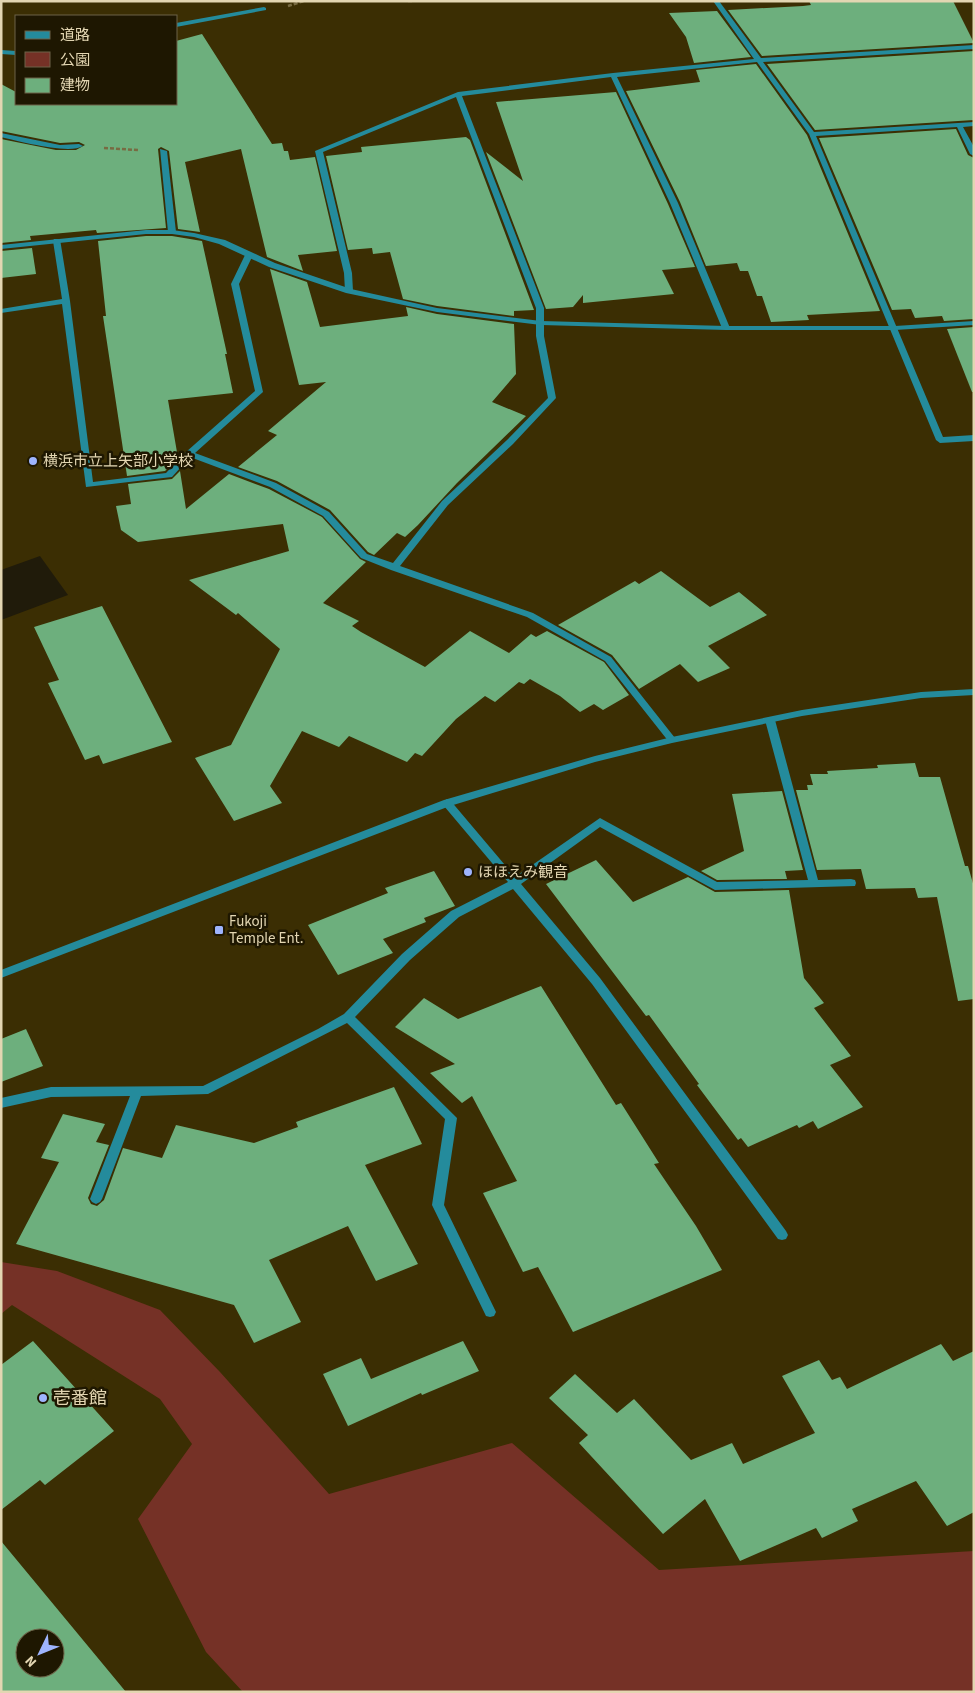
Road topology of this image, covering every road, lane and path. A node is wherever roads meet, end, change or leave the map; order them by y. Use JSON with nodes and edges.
{"nodes":[{"id":1,"x":408,"y":1,"type":"edge"},
{"id":2,"x":413,"y":1,"type":"edge"},
{"id":3,"x":716,"y":1,"type":"edge"},
{"id":4,"x":264,"y":10,"type":"dead end"},
{"id":5,"x":178,"y":25,"type":"edge"},
{"id":6,"x":974,"y":47,"type":"edge"},
{"id":7,"x":1,"y":52,"type":"edge"},
{"id":8,"x":15,"y":53,"type":"edge"},
{"id":9,"x":760,"y":60,"type":"junction"},
{"id":10,"x":613,"y":75,"type":"junction"},
{"id":11,"x":458,"y":94,"type":"junction"},
{"id":12,"x":974,"y":124,"type":"edge"},
{"id":13,"x":959,"y":125,"type":"junction"},
{"id":14,"x":812,"y":134,"type":"junction"},
{"id":15,"x":1,"y":135,"type":"edge"},
{"id":16,"x":79,"y":146,"type":"joint"},
{"id":17,"x":163,"y":151,"type":"joint"},
{"id":18,"x":974,"y":154,"type":"edge"},
{"id":19,"x":172,"y":232,"type":"junction"},
{"id":20,"x":57,"y":241,"type":"junction"},
{"id":21,"x":1,"y":247,"type":"edge"},
{"id":22,"x":249,"y":255,"type":"junction"},
{"id":23,"x":349,"y":291,"type":"junction"},
{"id":24,"x":66,"y":301,"type":"junction"},
{"id":25,"x":1,"y":311,"type":"edge"},
{"id":26,"x":541,"y":323,"type":"junction"},
{"id":27,"x":974,"y":323,"type":"edge"},
{"id":28,"x":726,"y":328,"type":"junction"},
{"id":29,"x":895,"y":328,"type":"junction"},
{"id":30,"x":974,"y":438,"type":"edge"},
{"id":31,"x":189,"y":454,"type":"junction"},
{"id":32,"x":394,"y":568,"type":"junction"},
{"id":33,"x":974,"y":692,"type":"edge"},
{"id":34,"x":770,"y":720,"type":"junction"},
{"id":35,"x":672,"y":740,"type":"junction"},
{"id":36,"x":447,"y":804,"type":"junction"},
{"id":37,"x":814,"y":883,"type":"junction"},
{"id":38,"x":851,"y":883,"type":"dead end"},
{"id":39,"x":513,"y":884,"type":"junction"},
{"id":40,"x":1,"y":974,"type":"edge"},
{"id":41,"x":348,"y":1017,"type":"junction"},
{"id":42,"x":137,"y":1092,"type":"junction"},
{"id":43,"x":1,"y":1103,"type":"edge"},
{"id":44,"x":96,"y":1200,"type":"dead end"},
{"id":45,"x":782,"y":1235,"type":"dead end"},
{"id":46,"x":490,"y":1312,"type":"dead end"}],
"edges":[{"from":1,"to":2,"type":"path"},
{"from":3,"to":9,"type":"street"},
{"from":4,"to":5,"type":"street"},
{"from":6,"to":9,"type":"street"},
{"from":7,"to":8,"type":"street"},
{"from":9,"to":10,"type":"street"},
{"from":9,"to":14,"type":"street"},
{"from":10,"to":11,"type":"street"},
{"from":10,"to":28,"type":"street"},
{"from":11,"to":23,"type":"street"},
{"from":11,"to":26,"type":"street"},
{"from":12,"to":13,"type":"street"},
{"from":13,"to":14,"type":"street"},
{"from":13,"to":18,"type":"street"},
{"from":14,"to":29,"type":"street"},
{"from":15,"to":16,"type":"street"},
{"from":16,"to":17,"type":"path"},
{"from":17,"to":19,"type":"street"},
{"from":19,"to":20,"type":"street"},
{"from":19,"to":22,"type":"street"},
{"from":20,"to":21,"type":"street"},
{"from":20,"to":24,"type":"street"},
{"from":22,"to":23,"type":"street"},
{"from":22,"to":31,"type":"street"},
{"from":23,"to":26,"type":"street"},
{"from":24,"to":25,"type":"street"},
{"from":24,"to":31,"type":"street"},
{"from":26,"to":28,"type":"street"},
{"from":26,"to":32,"type":"street"},
{"from":27,"to":29,"type":"street"},
{"from":28,"to":29,"type":"street"},
{"from":29,"to":30,"type":"street"},
{"from":31,"to":32,"type":"street"},
{"from":32,"to":35,"type":"street"},
{"from":33,"to":34,"type":"street"},
{"from":34,"to":35,"type":"street"},
{"from":34,"to":37,"type":"street"},
{"from":35,"to":36,"type":"street"},
{"from":36,"to":39,"type":"street"},
{"from":36,"to":40,"type":"street"},
{"from":37,"to":38,"type":"street"},
{"from":37,"to":39,"type":"street"},
{"from":39,"to":41,"type":"street"},
{"from":39,"to":45,"type":"street"},
{"from":41,"to":42,"type":"street"},
{"from":41,"to":46,"type":"street"},
{"from":42,"to":43,"type":"street"},
{"from":42,"to":44,"type":"street"}]}
